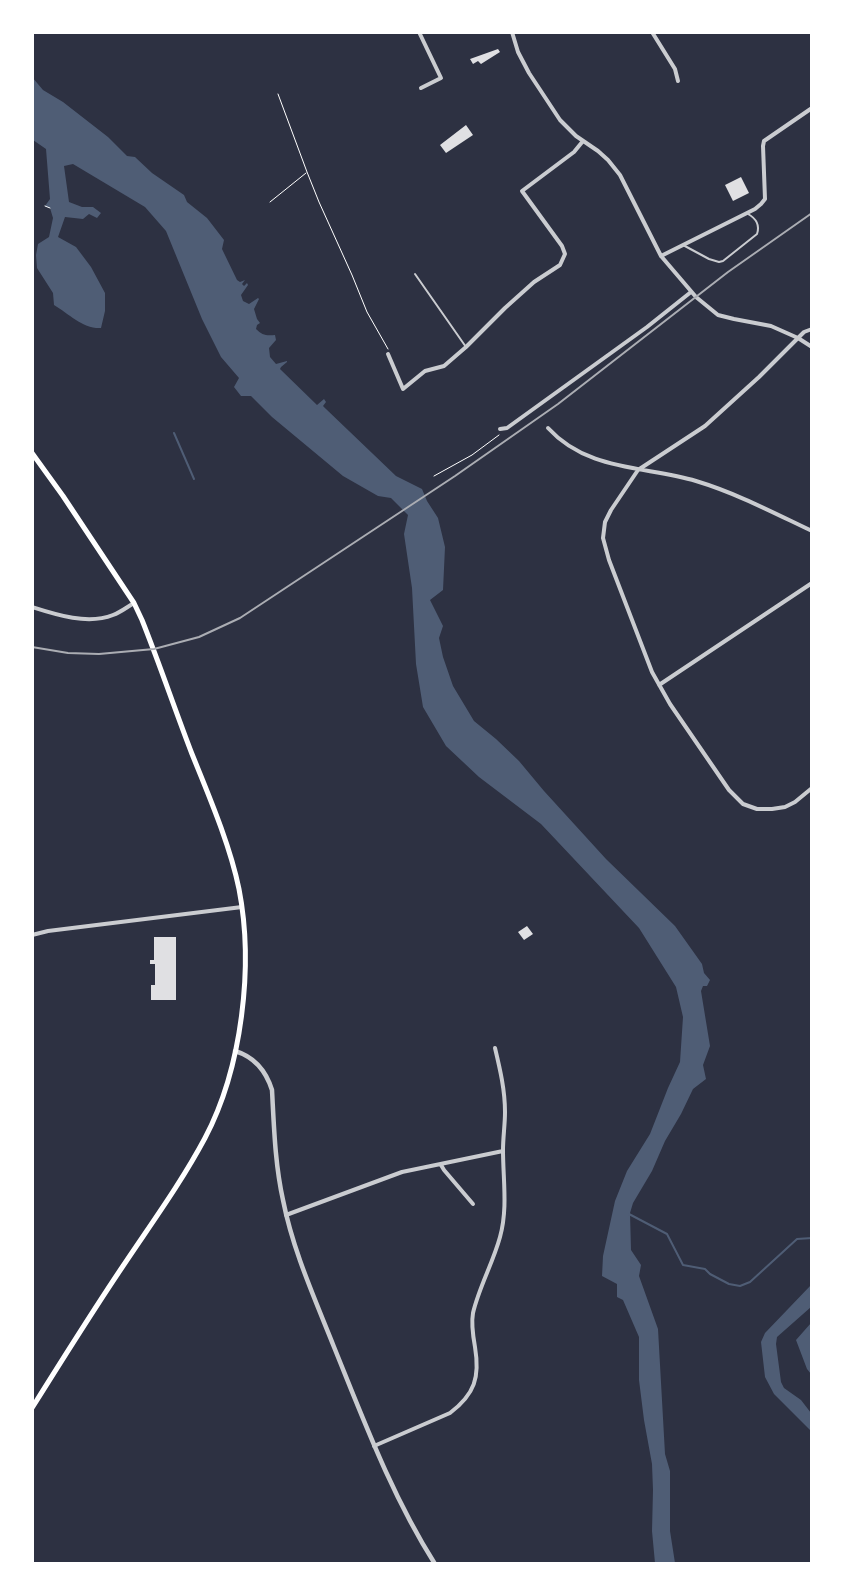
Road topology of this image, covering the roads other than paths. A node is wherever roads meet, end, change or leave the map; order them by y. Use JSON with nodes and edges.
{"nodes":[{"id":1,"x":419,"y":32,"type":"edge"},
{"id":2,"x":512,"y":32,"type":"edge"},
{"id":3,"x":652,"y":32,"type":"edge"},
{"id":4,"x":678,"y":81,"type":"dead end"},
{"id":5,"x":421,"y":88,"type":"dead end"},
{"id":6,"x":812,"y":108,"type":"edge"},
{"id":7,"x":583,"y":141,"type":"junction"},
{"id":8,"x":746,"y":213,"type":"junction"},
{"id":9,"x":683,"y":245,"type":"junction"},
{"id":10,"x":662,"y":257,"type":"junction"},
{"id":11,"x":415,"y":274,"type":"dead end"},
{"id":12,"x":691,"y":292,"type":"junction"},
{"id":13,"x":812,"y":329,"type":"edge"},
{"id":14,"x":798,"y":338,"type":"junction"},
{"id":15,"x":812,"y":347,"type":"edge"},
{"id":16,"x":466,"y":348,"type":"junction"},
{"id":17,"x":388,"y":354,"type":"road end"},
{"id":18,"x":548,"y":428,"type":"dead end"},
{"id":19,"x":502,"y":429,"type":"road end"},
{"id":20,"x":32,"y":453,"type":"edge"},
{"id":21,"x":638,"y":470,"type":"junction"},
{"id":22,"x":812,"y":531,"type":"edge"},
{"id":23,"x":812,"y":583,"type":"edge"},
{"id":24,"x":134,"y":603,"type":"junction"},
{"id":25,"x":32,"y":607,"type":"edge"},
{"id":26,"x":659,"y":685,"type":"junction"},
{"id":27,"x":812,"y":788,"type":"edge"},
{"id":28,"x":242,"y":907,"type":"junction"},
{"id":29,"x":32,"y":935,"type":"edge"},
{"id":30,"x":495,"y":1048,"type":"dead end"},
{"id":31,"x":235,"y":1051,"type":"junction"},
{"id":32,"x":503,"y":1151,"type":"junction"},
{"id":33,"x":441,"y":1165,"type":"junction"},
{"id":34,"x":473,"y":1204,"type":"dead end"},
{"id":35,"x":286,"y":1215,"type":"junction"},
{"id":36,"x":32,"y":1408,"type":"edge"},
{"id":37,"x":374,"y":1446,"type":"junction"},
{"id":38,"x":435,"y":1564,"type":"edge"}],
"edges":[{"from":1,"to":5,"type":"street"},
{"from":2,"to":7,"type":"street"},
{"from":3,"to":4,"type":"street"},
{"from":6,"to":8,"type":"street"},
{"from":7,"to":10,"type":"street"},
{"from":7,"to":16,"type":"street"},
{"from":8,"to":9,"type":"street"},
{"from":8,"to":9,"type":"lane"},
{"from":9,"to":10,"type":"street"},
{"from":10,"to":12,"type":"street"},
{"from":11,"to":16,"type":"lane"},
{"from":12,"to":14,"type":"street"},
{"from":12,"to":19,"type":"street"},
{"from":13,"to":14,"type":"street"},
{"from":14,"to":15,"type":"street"},
{"from":14,"to":21,"type":"street"},
{"from":16,"to":17,"type":"street"},
{"from":18,"to":21,"type":"street"},
{"from":20,"to":24,"type":"main road"},
{"from":21,"to":22,"type":"street"},
{"from":21,"to":26,"type":"street"},
{"from":23,"to":26,"type":"street"},
{"from":24,"to":25,"type":"street"},
{"from":24,"to":28,"type":"main road"},
{"from":26,"to":27,"type":"street"},
{"from":28,"to":29,"type":"street"},
{"from":28,"to":31,"type":"main road"},
{"from":30,"to":32,"type":"street"},
{"from":31,"to":35,"type":"street"},
{"from":31,"to":36,"type":"main road"},
{"from":32,"to":33,"type":"street"},
{"from":32,"to":37,"type":"street"},
{"from":33,"to":34,"type":"street"},
{"from":33,"to":35,"type":"street"},
{"from":35,"to":37,"type":"street"},
{"from":37,"to":38,"type":"street"}]}
